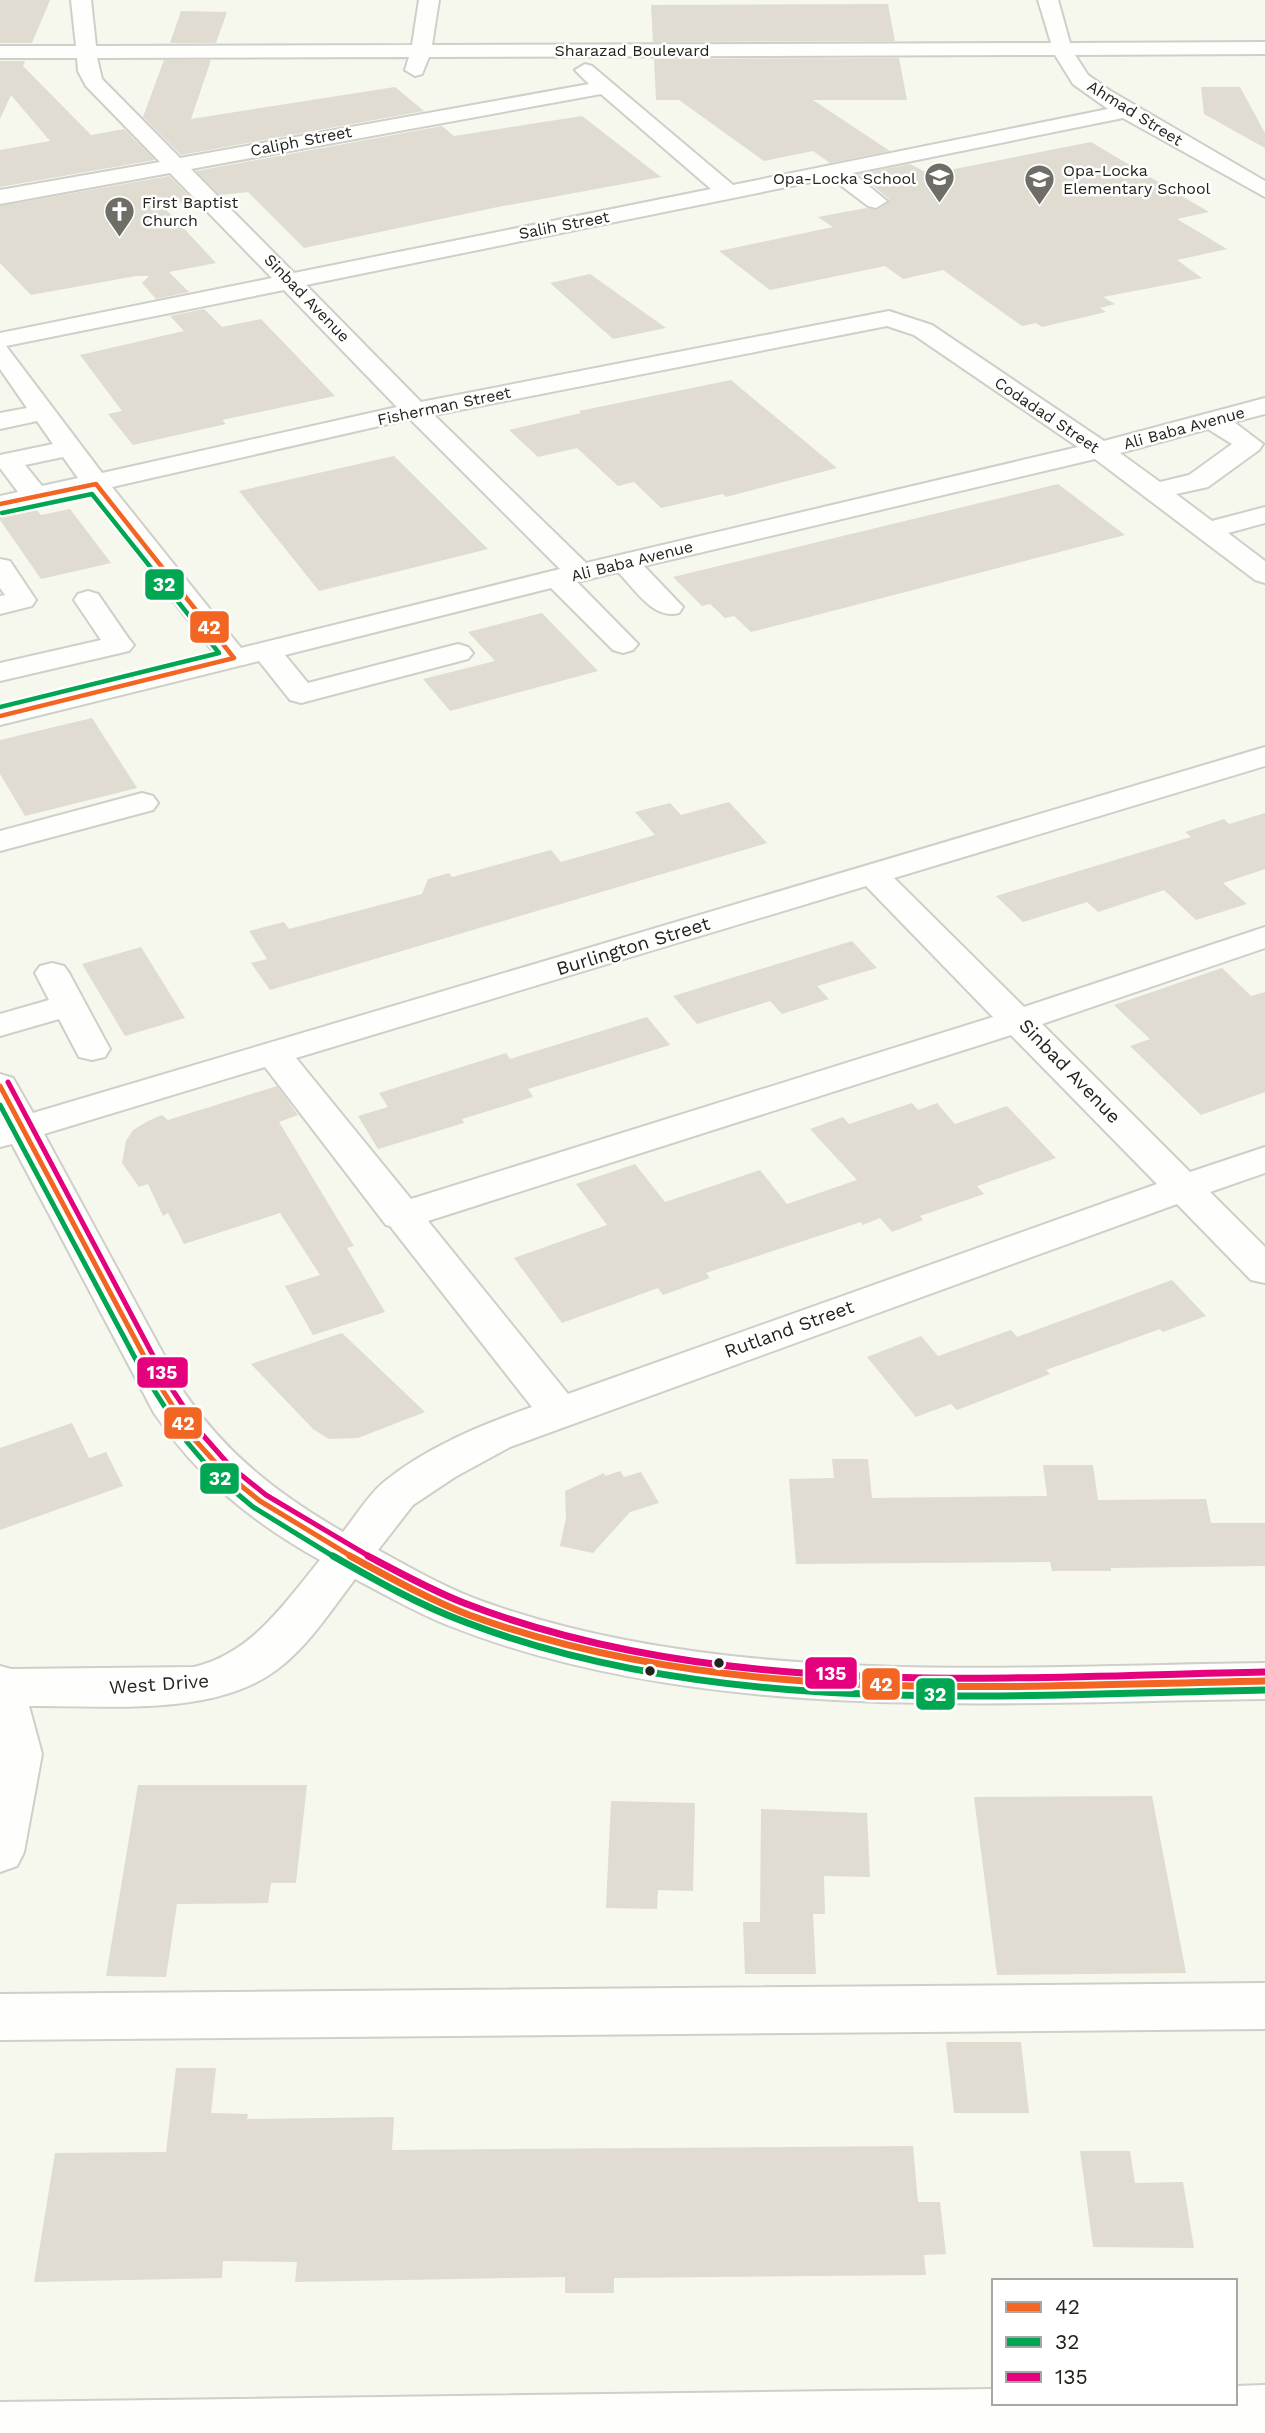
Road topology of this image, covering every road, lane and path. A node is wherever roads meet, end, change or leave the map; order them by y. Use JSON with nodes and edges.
{"nodes":[{"id":1,"x":81,"y":0,"type":"edge"},
{"id":2,"x":429,"y":0,"type":"edge"},
{"id":3,"x":1048,"y":0,"type":"edge"},
{"id":4,"x":1265,"y":48,"type":"edge"},
{"id":5,"x":421,"y":50,"type":"junction"},
{"id":6,"x":0,"y":52,"type":"edge"},
{"id":7,"x":1067,"y":58,"type":"junction"},
{"id":8,"x":583,"y":60,"type":"junction"},
{"id":9,"x":87,"y":61,"type":"junction"},
{"id":10,"x":1265,"y":68,"type":"edge"},
{"id":11,"x":415,"y":70,"type":"junction"},
{"id":12,"x":0,"y":72,"type":"edge"},
{"id":13,"x":602,"y":88,"type":"junction"},
{"id":14,"x":1128,"y":111,"type":"junction"},
{"id":15,"x":176,"y":165,"type":"junction"},
{"id":16,"x":835,"y":170,"type":"junction"},
{"id":17,"x":1265,"y":190,"type":"edge"},
{"id":18,"x":728,"y":192,"type":"junction"},
{"id":19,"x":0,"y":197,"type":"edge"},
{"id":20,"x":876,"y":201,"type":"dead end"},
{"id":21,"x":290,"y":280,"type":"junction"},
{"id":22,"x":889,"y":318,"type":"joint"},
{"id":23,"x":0,"y":340,"type":"edge"},
{"id":24,"x":0,"y":352,"type":"edge"},
{"id":25,"x":1265,"y":406,"type":"edge"},
{"id":26,"x":413,"y":411,"type":"junction"},
{"id":27,"x":44,"y":412,"type":"junction"},
{"id":28,"x":1212,"y":420,"type":"junction"},
{"id":29,"x":0,"y":421,"type":"edge"},
{"id":30,"x":70,"y":448,"type":"junction"},
{"id":31,"x":1100,"y":450,"type":"junction"},
{"id":32,"x":96,"y":484,"type":"junction"},
{"id":33,"x":1155,"y":491,"type":"junction"},
{"id":34,"x":35,"y":496,"type":"junction"},
{"id":35,"x":0,"y":504,"type":"edge"},
{"id":36,"x":1265,"y":515,"type":"edge"},
{"id":37,"x":1209,"y":530,"type":"junction"},
{"id":38,"x":624,"y":562,"type":"junction"},
{"id":39,"x":0,"y":568,"type":"edge"},
{"id":40,"x":1265,"y":574,"type":"edge"},
{"id":41,"x":569,"y":576,"type":"junction"},
{"id":42,"x":88,"y":600,"type":"dead end"},
{"id":43,"x":0,"y":605,"type":"edge"},
{"id":44,"x":669,"y":607,"type":"dead end"},
{"id":45,"x":623,"y":644,"type":"dead end"},
{"id":46,"x":266,"y":651,"type":"junction"},
{"id":47,"x":458,"y":653,"type":"dead end"},
{"id":48,"x":234,"y":658,"type":"junction"},
{"id":49,"x":0,"y":672,"type":"edge"},
{"id":50,"x":0,"y":716,"type":"edge"},
{"id":51,"x":1265,"y":755,"type":"edge"},
{"id":52,"x":142,"y":803,"type":"dead end"},
{"id":53,"x":0,"y":841,"type":"edge"},
{"id":54,"x":873,"y":875,"type":"junction"},
{"id":55,"x":1265,"y":937,"type":"edge"},
{"id":56,"x":52,"y":973,"type":"dead end"},
{"id":57,"x":69,"y":1005,"type":"junction"},
{"id":58,"x":1019,"y":1019,"type":"junction"},
{"id":59,"x":0,"y":1025,"type":"edge"},
{"id":60,"x":92,"y":1049,"type":"dead end"},
{"id":61,"x":273,"y":1053,"type":"junction"},
{"id":62,"x":0,"y":1086,"type":"edge"},
{"id":63,"x":12,"y":1132,"type":"edge"},
{"id":64,"x":1265,"y":1159,"type":"edge"},
{"id":65,"x":1183,"y":1188,"type":"junction"},
{"id":66,"x":400,"y":1216,"type":"junction"},
{"id":67,"x":1265,"y":1270,"type":"edge"},
{"id":68,"x":559,"y":1411,"type":"junction"},
{"id":69,"x":350,"y":1556,"type":"junction"},
{"id":70,"x":1265,"y":1681,"type":"edge"},
{"id":71,"x":1,"y":1687,"type":"edge"},
{"id":72,"x":0,"y":1852,"type":"edge"},
{"id":73,"x":1265,"y":2006,"type":"edge"},
{"id":74,"x":0,"y":2017,"type":"edge"},
{"id":75,"x":1265,"y":2414,"type":"edge"},
{"id":76,"x":0,"y":2431,"type":"edge"}],
"edges":[{"from":1,"to":9,"type":"street"},
{"from":2,"to":5,"type":"street"},
{"from":3,"to":7,"type":"street"},
{"from":4,"to":7,"type":"street","name":"Sharazad Boulevard"},
{"from":5,"to":8,"type":"street","name":"Sharazad Boulevard"},
{"from":5,"to":9,"type":"street","name":"Sharazad Boulevard"},
{"from":5,"to":11,"type":"street"},
{"from":6,"to":9,"type":"street","name":"Sharazad Boulevard"},
{"from":7,"to":8,"type":"street","name":"Sharazad Boulevard"},
{"from":7,"to":10,"type":"street","name":"Sharazad Boulevard"},
{"from":7,"to":14,"type":"street","name":"Ahmad Street"},
{"from":8,"to":11,"type":"street","name":"Sharazad Boulevard"},
{"from":8,"to":13,"type":"street"},
{"from":9,"to":11,"type":"street","name":"Sharazad Boulevard"},
{"from":9,"to":12,"type":"street","name":"Sharazad Boulevard"},
{"from":9,"to":15,"type":"street","name":"Sinbad Avenue"},
{"from":13,"to":15,"type":"street","name":"Caliph Street"},
{"from":13,"to":18,"type":"street"},
{"from":14,"to":16,"type":"street","name":"Salih Street"},
{"from":14,"to":17,"type":"street","name":"Ahmad Street"},
{"from":15,"to":19,"type":"street","name":"Caliph Street"},
{"from":15,"to":21,"type":"street","name":"Sinbad Avenue"},
{"from":16,"to":18,"type":"street","name":"Salih Street"},
{"from":16,"to":20,"type":"street"},
{"from":18,"to":21,"type":"street","name":"Salih Street"},
{"from":21,"to":23,"type":"street","name":"Salih Street"},
{"from":21,"to":26,"type":"street","name":"Sinbad Avenue"},
{"from":22,"to":26,"type":"street","name":"Fisherman Street"},
{"from":22,"to":31,"type":"street","name":"Codadad Street"},
{"from":24,"to":27,"type":"street"},
{"from":25,"to":28,"type":"street","name":"Ali Baba Avenue"},
{"from":26,"to":32,"type":"street","name":"Fisherman Street"},
{"from":26,"to":41,"type":"street","name":"Sinbad Avenue"},
{"from":27,"to":29,"type":"street"},
{"from":27,"to":30,"type":"street"},
{"from":28,"to":31,"type":"street","name":"Ali Baba Avenue"},
{"from":28,"to":33,"type":"street"},
{"from":30,"to":32,"type":"street"},
{"from":30,"to":34,"type":"street"},
{"from":31,"to":33,"type":"street","name":"Codadad Street"},
{"from":31,"to":38,"type":"street","name":"Ali Baba Avenue"},
{"from":32,"to":34,"type":"street","name":"Fisherman Street"},
{"from":32,"to":48,"type":"street"},
{"from":33,"to":37,"type":"street","name":"Codadad Street"},
{"from":34,"to":35,"type":"street","name":"Fisherman Street"},
{"from":36,"to":37,"type":"street"},
{"from":37,"to":40,"type":"street","name":"Codadad Street"},
{"from":38,"to":41,"type":"street","name":"Ali Baba Avenue"},
{"from":38,"to":44,"type":"street"},
{"from":39,"to":43,"type":"street"},
{"from":41,"to":45,"type":"street","name":"Sinbad Avenue"},
{"from":41,"to":46,"type":"street","name":"Ali Baba Avenue"},
{"from":42,"to":49,"type":"street"},
{"from":46,"to":47,"type":"street"},
{"from":46,"to":48,"type":"street","name":"Ali Baba Avenue"},
{"from":48,"to":50,"type":"street","name":"Ali Baba Avenue"},
{"from":51,"to":54,"type":"street","name":"Burlington Street"},
{"from":52,"to":53,"type":"street"},
{"from":54,"to":58,"type":"street","name":"Sinbad Avenue"},
{"from":54,"to":61,"type":"street","name":"Burlington Street"},
{"from":55,"to":58,"type":"street"},
{"from":56,"to":57,"type":"street"},
{"from":57,"to":59,"type":"street"},
{"from":57,"to":60,"type":"street"},
{"from":58,"to":65,"type":"street","name":"Sinbad Avenue"},
{"from":58,"to":66,"type":"street"},
{"from":61,"to":63,"type":"street","name":"Burlington Street"},
{"from":61,"to":66,"type":"street"},
{"from":62,"to":63,"type":"street"},
{"from":63,"to":69,"type":"street"},
{"from":64,"to":65,"type":"street","name":"Rutland Street"},
{"from":65,"to":67,"type":"street","name":"Sinbad Avenue"},
{"from":65,"to":68,"type":"street","name":"Rutland Street"},
{"from":66,"to":68,"type":"street"},
{"from":68,"to":69,"type":"street","name":"Rutland Street"},
{"from":69,"to":70,"type":"street"},
{"from":69,"to":71,"type":"street","name":"West Drive"},
{"from":71,"to":72,"type":"street"},
{"from":73,"to":74,"type":"street"},
{"from":75,"to":76,"type":"street"}]}
